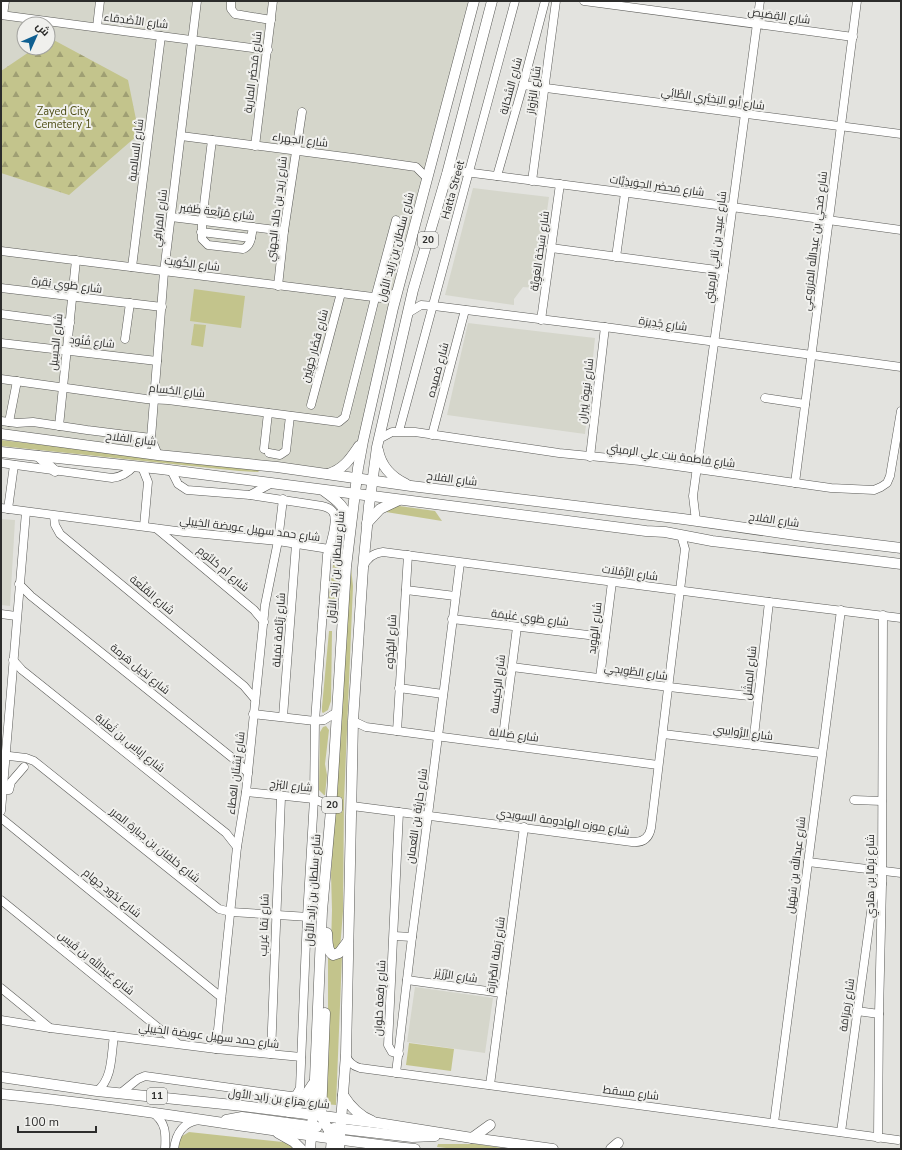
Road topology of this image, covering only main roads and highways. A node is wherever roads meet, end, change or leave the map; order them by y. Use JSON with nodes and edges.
{"nodes":[{"id":1,"x":474,"y":1,"type":"edge"},
{"id":2,"x":492,"y":1,"type":"edge"},
{"id":3,"x":1,"y":434,"type":"edge"},
{"id":4,"x":363,"y":441,"type":"junction"},
{"id":5,"x":378,"y":443,"type":"junction"},
{"id":6,"x":1,"y":452,"type":"edge"},
{"id":7,"x":38,"y":456,"type":"junction"},
{"id":8,"x":55,"y":471,"type":"road end"},
{"id":9,"x":327,"y":474,"type":"junction"},
{"id":10,"x":356,"y":478,"type":"junction"},
{"id":11,"x":372,"y":481,"type":"junction"},
{"id":12,"x":411,"y":486,"type":"junction"},
{"id":13,"x":322,"y":490,"type":"junction"},
{"id":14,"x":355,"y":494,"type":"junction"},
{"id":15,"x":370,"y":496,"type":"junction"},
{"id":16,"x":400,"y":500,"type":"junction"},
{"id":17,"x":366,"y":525,"type":"junction"},
{"id":18,"x":351,"y":527,"type":"junction"},
{"id":19,"x":901,"y":542,"type":"edge"},
{"id":20,"x":890,"y":546,"type":"junction"},
{"id":21,"x":901,"y":548,"type":"edge"},
{"id":22,"x":889,"y":563,"type":"junction"},
{"id":23,"x":901,"y":564,"type":"edge"},
{"id":24,"x":901,"y":571,"type":"edge"},
{"id":25,"x":323,"y":906,"type":"junction"},
{"id":26,"x":348,"y":941,"type":"junction"},
{"id":27,"x":319,"y":991,"type":"junction"},
{"id":28,"x":1,"y":1078,"type":"edge"},
{"id":29,"x":314,"y":1082,"type":"junction"},
{"id":30,"x":1,"y":1094,"type":"edge"},
{"id":31,"x":343,"y":1095,"type":"junction"},
{"id":32,"x":289,"y":1112,"type":"junction"},
{"id":33,"x":317,"y":1116,"type":"junction"},
{"id":34,"x":221,"y":1122,"type":"junction"},
{"id":35,"x":378,"y":1123,"type":"junction"},
{"id":36,"x":341,"y":1124,"type":"junction"},
{"id":37,"x":490,"y":1125,"type":"dead end"},
{"id":38,"x":268,"y":1129,"type":"junction"},
{"id":39,"x":312,"y":1131,"type":"junction"},
{"id":40,"x":331,"y":1134,"type":"edge"},
{"id":41,"x":442,"y":1134,"type":"junction"},
{"id":42,"x":472,"y":1138,"type":"junction"},
{"id":43,"x":366,"y":1147,"type":"edge"},
{"id":44,"x":301,"y":1149,"type":"edge"},
{"id":45,"x":310,"y":1149,"type":"edge"},
{"id":46,"x":331,"y":1149,"type":"edge"},
{"id":47,"x":415,"y":1149,"type":"edge"},
{"id":48,"x":552,"y":1149,"type":"edge"}],
"edges":[{"from":1,"to":4,"type":"main road","name":"شارع سلطان بن زايد الأول","number":"20"},
{"from":2,"to":5,"type":"main road","number":"20"},
{"from":3,"to":9,"type":"main road","name":"شارع الفلاح"},
{"from":4,"to":9,"type":"main road"},
{"from":4,"to":10,"type":"main road","name":"شارع سلطان بن زايد الأول","number":"20"},
{"from":5,"to":11,"type":"main road","number":"20"},
{"from":5,"to":12,"type":"main road"},
{"from":6,"to":7,"type":"main road"},
{"from":7,"to":8,"type":"main road"},
{"from":7,"to":13,"type":"main road"},
{"from":9,"to":10,"type":"main road","name":"شارع الفلاح"},
{"from":10,"to":11,"type":"main road","name":"شارع الفلاح"},
{"from":10,"to":14,"type":"main road","name":"شارع سلطان بن زايد الأول","number":"20"},
{"from":11,"to":12,"type":"main road","name":"شارع الفلاح"},
{"from":11,"to":15,"type":"main road","number":"20"},
{"from":12,"to":20,"type":"main road","name":"شارع الفلاح"},
{"from":13,"to":14,"type":"main road"},
{"from":13,"to":18,"type":"main road"},
{"from":14,"to":15,"type":"main road"},
{"from":14,"to":18,"type":"main road","name":"شارع سلطان بن زايد الأول","number":"20"},
{"from":15,"to":16,"type":"main road"},
{"from":15,"to":17,"type":"main road","number":"20"},
{"from":16,"to":17,"type":"main road"},
{"from":16,"to":22,"type":"main road"},
{"from":17,"to":26,"type":"main road","number":"20"},
{"from":18,"to":25,"type":"main road","name":"شارع سلطان بن زايد الأول","number":"20"},
{"from":19,"to":20,"type":"main road"},
{"from":20,"to":21,"type":"main road","name":"شارع الفلاح"},
{"from":22,"to":23,"type":"main road"},
{"from":22,"to":24,"type":"main road"},
{"from":25,"to":26,"type":"main road"},
{"from":25,"to":27,"type":"main road","name":"شارع سلطان بن زايد الأول","number":"20"},
{"from":26,"to":31,"type":"main road","number":"20"},
{"from":27,"to":29,"type":"main road","name":"شارع سلطان بن زايد الأول","number":"20"},
{"from":27,"to":33,"type":"main road"},
{"from":28,"to":32,"type":"main road","name":"شارع هزاع بن زايد الأول","number":"11"},
{"from":29,"to":32,"type":"main road"},
{"from":29,"to":33,"type":"main road","name":"شارع سلطان بن زايد الأول","number":"20"},
{"from":30,"to":34,"type":"main road","number":"11"},
{"from":31,"to":35,"type":"main road"},
{"from":31,"to":36,"type":"main road","number":"20"},
{"from":32,"to":33,"type":"main road","name":"شارع هزاع بن زايد الأول","number":"11"},
{"from":33,"to":36,"type":"main road","name":"شارع هزاع بن زايد الأول","number":"11"},
{"from":33,"to":39,"type":"main road","name":"شارع سلطان بن زايد الأول","number":"20"},
{"from":33,"to":40,"type":"main road"},
{"from":34,"to":38,"type":"main road","number":"11"},
{"from":34,"to":39,"type":"main road"},
{"from":35,"to":36,"type":"main road","name":"شارع هزاع بن زايد الأول","number":"11"},
{"from":35,"to":41,"type":"main road","name":"شارع هزاع بن زايد الأول","number":"11"},
{"from":36,"to":40,"type":"main road","number":"20"},
{"from":36,"to":40,"type":"main road"},
{"from":36,"to":41,"type":"main road"},
{"from":37,"to":42,"type":"main road"},
{"from":38,"to":39,"type":"main road","number":"11"},
{"from":38,"to":44,"type":"main road"},
{"from":39,"to":40,"type":"main road","number":"11"},
{"from":39,"to":45,"type":"main road","name":"شارع سلطان بن زايد الأول","number":"20"},
{"from":40,"to":43,"type":"main road","number":"11"},
{"from":40,"to":46,"type":"main road"},
{"from":41,"to":42,"type":"main road","name":"شارع هزاع بن زايد الأول","number":"11"},
{"from":42,"to":48,"type":"main road","name":"شارع هزاع بن زايد الأول","number":"11"},
{"from":43,"to":47,"type":"main road","number":"11"}]}
